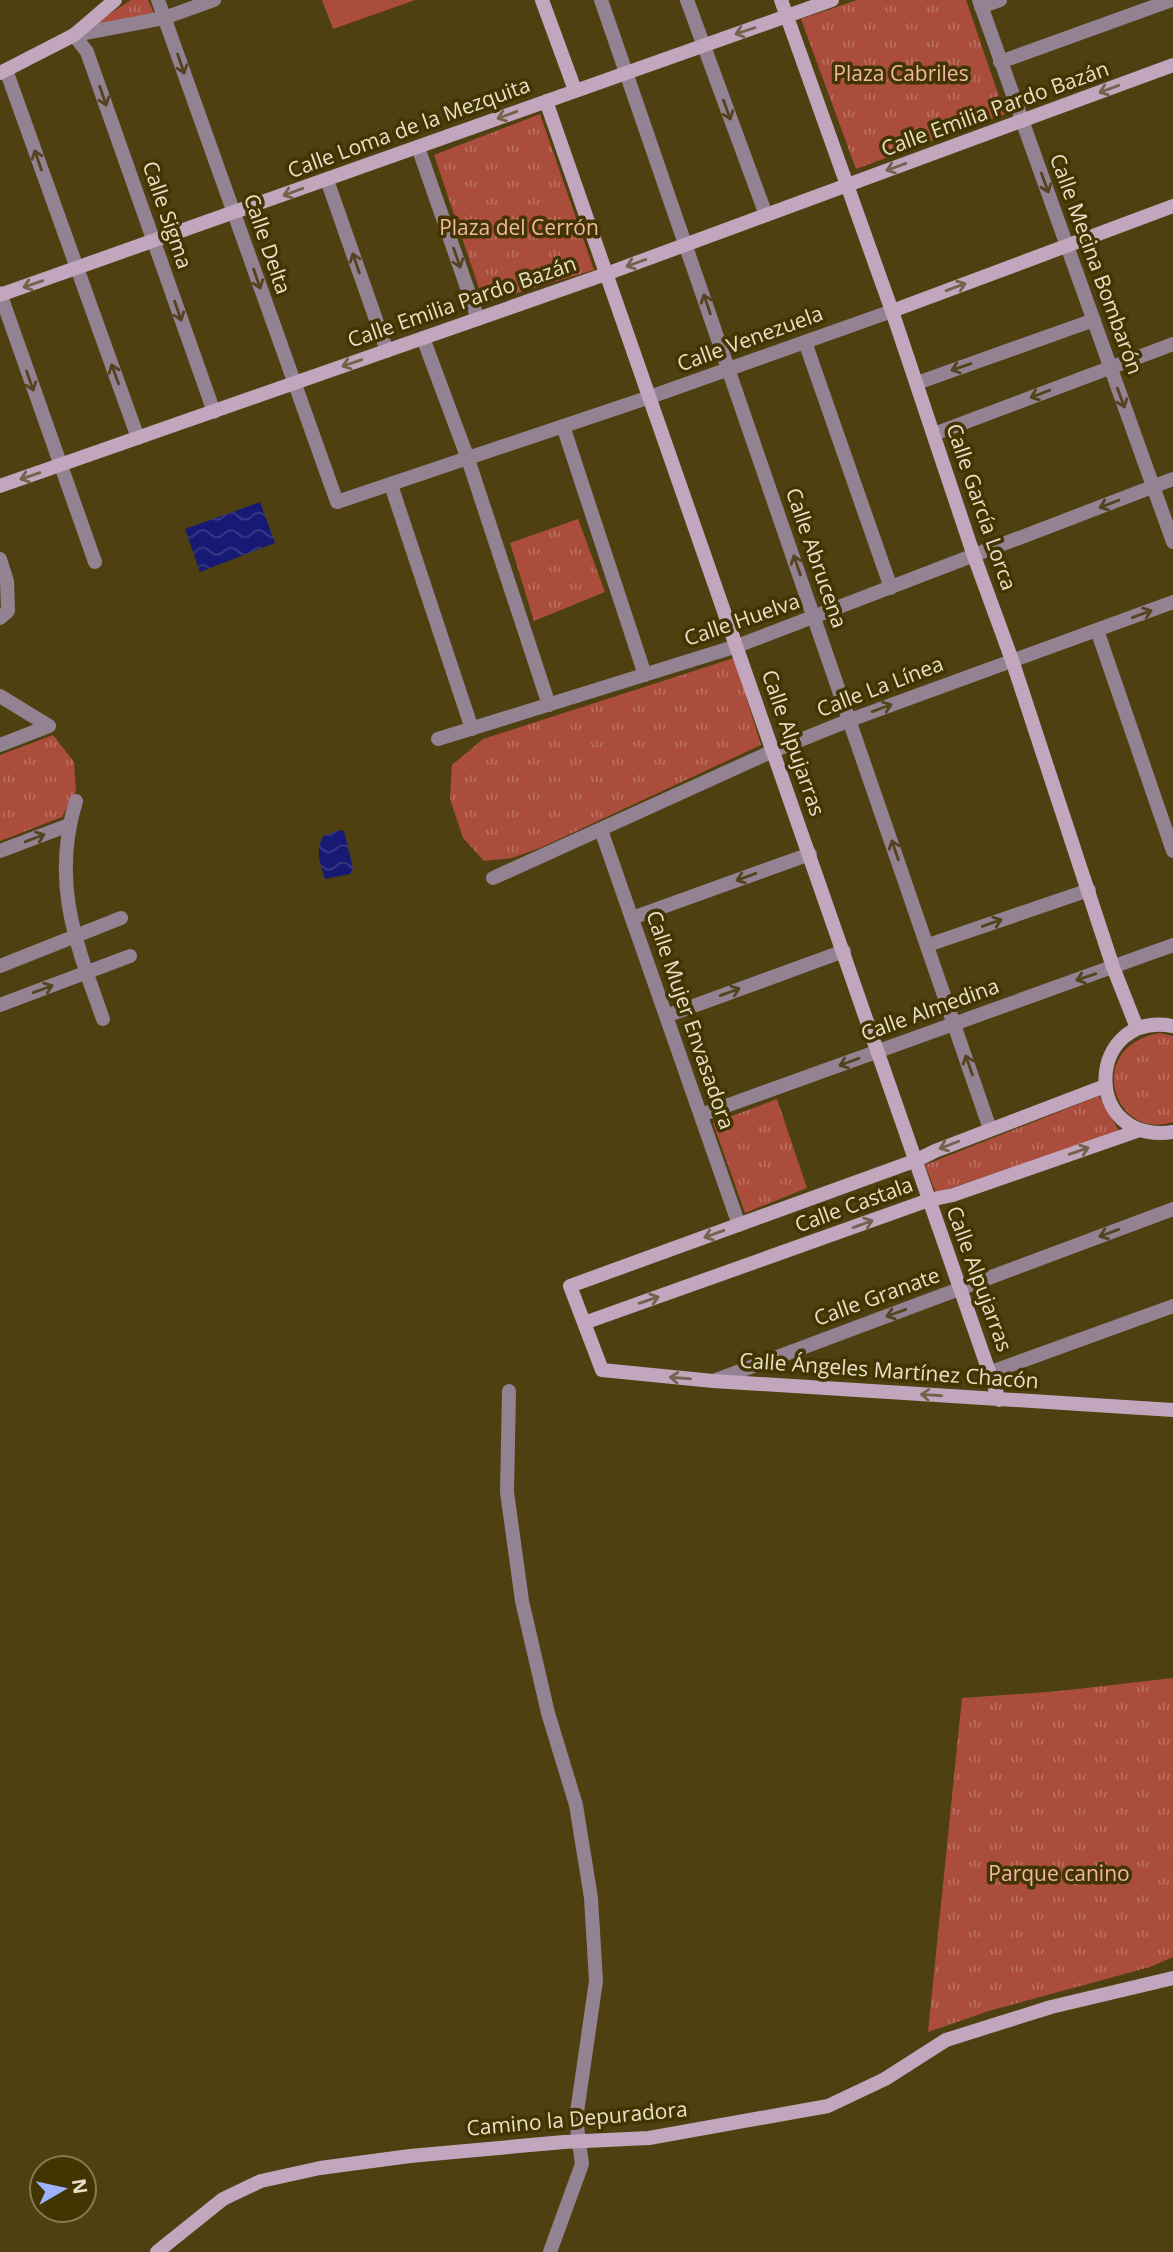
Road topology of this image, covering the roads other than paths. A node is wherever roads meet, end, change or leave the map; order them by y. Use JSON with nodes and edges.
{"nodes":[{"id":1,"x":115,"y":0,"type":"edge"},
{"id":2,"x":158,"y":0,"type":"edge"},
{"id":3,"x":214,"y":0,"type":"edge"},
{"id":4,"x":542,"y":0,"type":"edge"},
{"id":5,"x":601,"y":0,"type":"edge"},
{"id":6,"x":687,"y":0,"type":"edge"},
{"id":7,"x":780,"y":0,"type":"edge"},
{"id":8,"x":832,"y":0,"type":"edge"},
{"id":9,"x":1000,"y":0,"type":"edge"},
{"id":10,"x":1172,"y":0,"type":"edge"},
{"id":11,"x":980,"y":3,"type":"edge"},
{"id":12,"x":164,"y":18,"type":"junction"},
{"id":13,"x":786,"y":18,"type":"junction"},
{"id":14,"x":74,"y":35,"type":"junction"},
{"id":15,"x":703,"y":44,"type":"junction"},
{"id":16,"x":1000,"y":62,"type":"junction"},
{"id":17,"x":1173,"y":65,"type":"edge"},
{"id":18,"x":3,"y":71,"type":"edge"},
{"id":19,"x":626,"y":72,"type":"junction"},
{"id":20,"x":575,"y":90,"type":"junction"},
{"id":21,"x":546,"y":101,"type":"junction"},
{"id":22,"x":1021,"y":120,"type":"junction"},
{"id":23,"x":418,"y":147,"type":"junction"},
{"id":24,"x":327,"y":180,"type":"junction"},
{"id":25,"x":848,"y":185,"type":"junction"},
{"id":26,"x":1173,"y":206,"type":"edge"},
{"id":27,"x":233,"y":213,"type":"junction"},
{"id":28,"x":766,"y":215,"type":"junction"},
{"id":29,"x":154,"y":241,"type":"junction"},
{"id":30,"x":686,"y":245,"type":"junction"},
{"id":31,"x":1068,"y":245,"type":"junction"},
{"id":32,"x":77,"y":268,"type":"junction"},
{"id":33,"x":606,"y":274,"type":"junction"},
{"id":34,"x":0,"y":294,"type":"edge"},
{"id":35,"x":892,"y":310,"type":"junction"},
{"id":36,"x":478,"y":319,"type":"junction"},
{"id":37,"x":1094,"y":320,"type":"junction"},
{"id":38,"x":424,"y":338,"type":"junction"},
{"id":39,"x":805,"y":342,"type":"junction"},
{"id":40,"x":1173,"y":344,"type":"edge"},
{"id":41,"x":387,"y":351,"type":"junction"},
{"id":42,"x":1111,"y":368,"type":"junction"},
{"id":43,"x":729,"y":369,"type":"junction"},
{"id":44,"x":917,"y":383,"type":"junction"},
{"id":45,"x":294,"y":384,"type":"junction"},
{"id":46,"x":650,"y":397,"type":"junction"},
{"id":47,"x":214,"y":412,"type":"junction"},
{"id":48,"x":564,"y":426,"type":"junction"},
{"id":49,"x":934,"y":434,"type":"junction"},
{"id":50,"x":138,"y":438,"type":"junction"},
{"id":51,"x":468,"y":459,"type":"junction"},
{"id":52,"x":60,"y":466,"type":"junction"},
{"id":53,"x":1173,"y":480,"type":"edge"},
{"id":54,"x":391,"y":485,"type":"junction"},
{"id":55,"x":0,"y":486,"type":"edge"},
{"id":56,"x":1154,"y":487,"type":"junction"},
{"id":57,"x":337,"y":502,"type":"joint"},
{"id":58,"x":1173,"y":541,"type":"edge"},
{"id":59,"x":974,"y":556,"type":"junction"},
{"id":60,"x":0,"y":559,"type":"edge"},
{"id":61,"x":95,"y":562,"type":"dead end"},
{"id":62,"x":891,"y":588,"type":"junction"},
{"id":63,"x":1173,"y":602,"type":"edge"},
{"id":64,"x":814,"y":617,"type":"junction"},
{"id":65,"x":0,"y":618,"type":"edge"},
{"id":66,"x":1097,"y":630,"type":"junction"},
{"id":67,"x":737,"y":646,"type":"junction"},
{"id":68,"x":1012,"y":660,"type":"junction"},
{"id":69,"x":645,"y":675,"type":"junction"},
{"id":70,"x":0,"y":696,"type":"edge"},
{"id":71,"x":549,"y":705,"type":"junction"},
{"id":72,"x":850,"y":720,"type":"junction"},
{"id":73,"x":472,"y":729,"type":"junction"},
{"id":74,"x":438,"y":739,"type":"dead end"},
{"id":75,"x":0,"y":745,"type":"edge"},
{"id":76,"x":773,"y":751,"type":"junction"},
{"id":77,"x":76,"y":801,"type":"dead end"},
{"id":78,"x":69,"y":825,"type":"junction"},
{"id":79,"x":601,"y":830,"type":"junction"},
{"id":80,"x":0,"y":851,"type":"edge"},
{"id":81,"x":1173,"y":851,"type":"edge"},
{"id":82,"x":810,"y":854,"type":"junction"},
{"id":83,"x":493,"y":878,"type":"dead end"},
{"id":84,"x":1088,"y":890,"type":"junction"},
{"id":85,"x":121,"y":918,"type":"dead end"},
{"id":86,"x":632,"y":918,"type":"junction"},
{"id":87,"x":74,"y":937,"type":"junction"},
{"id":88,"x":928,"y":945,"type":"junction"},
{"id":89,"x":1173,"y":945,"type":"edge"},
{"id":90,"x":844,"y":951,"type":"junction"},
{"id":91,"x":130,"y":956,"type":"dead end"},
{"id":92,"x":0,"y":966,"type":"edge"},
{"id":93,"x":1113,"y":967,"type":"junction"},
{"id":94,"x":86,"y":973,"type":"junction"},
{"id":95,"x":0,"y":1005,"type":"edge"},
{"id":96,"x":666,"y":1016,"type":"junction"},
{"id":97,"x":103,"y":1019,"type":"dead end"},
{"id":98,"x":955,"y":1023,"type":"junction"},
{"id":99,"x":1173,"y":1026,"type":"edge"},
{"id":100,"x":1137,"y":1028,"type":"junction"},
{"id":101,"x":879,"y":1051,"type":"junction"},
{"id":102,"x":1105,"y":1086,"type":"junction"},
{"id":103,"x":701,"y":1115,"type":"junction"},
{"id":104,"x":990,"y":1129,"type":"junction"},
{"id":105,"x":1139,"y":1130,"type":"junction"},
{"id":106,"x":1173,"y":1133,"type":"edge"},
{"id":107,"x":917,"y":1160,"type":"junction"},
{"id":108,"x":929,"y":1200,"type":"junction"},
{"id":109,"x":1173,"y":1209,"type":"edge"},
{"id":110,"x":739,"y":1224,"type":"junction"},
{"id":111,"x":961,"y":1288,"type":"junction"},
{"id":112,"x":1173,"y":1306,"type":"edge"},
{"id":113,"x":584,"y":1323,"type":"junction"},
{"id":114,"x":991,"y":1372,"type":"junction"},
{"id":115,"x":713,"y":1381,"type":"junction"},
{"id":116,"x":509,"y":1391,"type":"dead end"},
{"id":117,"x":999,"y":1400,"type":"junction"},
{"id":118,"x":1173,"y":1410,"type":"edge"},
{"id":119,"x":1171,"y":1980,"type":"edge"},
{"id":120,"x":579,"y":2142,"type":"junction"},
{"id":121,"x":157,"y":2252,"type":"edge"},
{"id":122,"x":550,"y":2252,"type":"edge"}],
"edges":[{"from":1,"to":14,"type":"street"},
{"from":2,"to":12,"type":"street","name":"Calle Delta"},
{"from":3,"to":12,"type":"street"},
{"from":4,"to":20,"type":"street"},
{"from":5,"to":19,"type":"street","name":"Calle Abrucena"},
{"from":6,"to":15,"type":"street"},
{"from":7,"to":13,"type":"street","name":"Calle García Lorca"},
{"from":8,"to":13,"type":"street","name":"Calle Loma de la Mezquita"},
{"from":9,"to":11,"type":"street"},
{"from":10,"to":16,"type":"street"},
{"from":11,"to":16,"type":"street","name":"Calle Mecina Bombarón"},
{"from":12,"to":14,"type":"street"},
{"from":12,"to":27,"type":"street","name":"Calle Delta","one_way":true},
{"from":13,"to":15,"type":"street","name":"Calle Loma de la Mezquita","one_way":true},
{"from":13,"to":25,"type":"street","name":"Calle García Lorca"},
{"from":14,"to":18,"type":"street"},
{"from":14,"to":29,"type":"street","name":"Calle Sigma","one_way":true},
{"from":15,"to":19,"type":"street","name":"Calle Loma de la Mezquita"},
{"from":15,"to":28,"type":"street","one_way":true},
{"from":16,"to":22,"type":"street","name":"Calle Mecina Bombarón"},
{"from":17,"to":22,"type":"street","name":"Calle Emilia Pardo Bazán","one_way":true},
{"from":32,"to":18,"type":"street","one_way":true},
{"from":19,"to":20,"type":"street","name":"Calle Loma de la Mezquita"},
{"from":19,"to":30,"type":"street","name":"Calle Abrucena"},
{"from":20,"to":21,"type":"street","name":"Calle Loma de la Mezquita"},
{"from":21,"to":23,"type":"street","name":"Calle Loma de la Mezquita","one_way":true},
{"from":21,"to":33,"type":"street","name":"Calle Alpujarras"},
{"from":22,"to":25,"type":"street","name":"Calle Emilia Pardo Bazán","one_way":true},
{"from":22,"to":31,"type":"street","name":"Calle Mecina Bombarón","one_way":true},
{"from":23,"to":24,"type":"street","name":"Calle Loma de la Mezquita"},
{"from":23,"to":36,"type":"street","one_way":true},
{"from":24,"to":27,"type":"street","name":"Calle Loma de la Mezquita","one_way":true},
{"from":41,"to":24,"type":"street","one_way":true},
{"from":25,"to":28,"type":"street","name":"Calle Emilia Pardo Bazán"},
{"from":25,"to":35,"type":"street","name":"Calle García Lorca"},
{"from":26,"to":31,"type":"street","name":"Calle Venezuela"},
{"from":27,"to":29,"type":"street","name":"Calle Loma de la Mezquita"},
{"from":27,"to":45,"type":"street","name":"Calle Delta","one_way":true},
{"from":28,"to":30,"type":"street","name":"Calle Emilia Pardo Bazán"},
{"from":29,"to":32,"type":"street","name":"Calle Loma de la Mezquita"},
{"from":29,"to":47,"type":"street","name":"Calle Sigma","one_way":true},
{"from":30,"to":33,"type":"street","name":"Calle Emilia Pardo Bazán","one_way":true},
{"from":43,"to":30,"type":"street","name":"Calle Abrucena","one_way":true},
{"from":35,"to":31,"type":"street","name":"Calle Venezuela","one_way":true},
{"from":31,"to":37,"type":"street","name":"Calle Mecina Bombarón"},
{"from":32,"to":34,"type":"street","name":"Calle Loma de la Mezquita","one_way":true},
{"from":50,"to":32,"type":"street","one_way":true},
{"from":33,"to":36,"type":"street","name":"Calle Emilia Pardo Bazán"},
{"from":33,"to":46,"type":"street","name":"Calle Alpujarras"},
{"from":34,"to":52,"type":"street","one_way":true},
{"from":35,"to":39,"type":"street","name":"Calle Venezuela"},
{"from":35,"to":44,"type":"street","name":"Calle García Lorca"},
{"from":36,"to":38,"type":"street","name":"Calle Emilia Pardo Bazán"},
{"from":37,"to":42,"type":"street","name":"Calle Mecina Bombarón"},
{"from":37,"to":44,"type":"street","one_way":true},
{"from":38,"to":41,"type":"street","name":"Calle Emilia Pardo Bazán"},
{"from":38,"to":51,"type":"street"},
{"from":39,"to":43,"type":"street","name":"Calle Venezuela"},
{"from":39,"to":62,"type":"street"},
{"from":40,"to":42,"type":"street"},
{"from":41,"to":45,"type":"street","name":"Calle Emilia Pardo Bazán","one_way":true},
{"from":42,"to":49,"type":"street","one_way":true},
{"from":42,"to":56,"type":"street","name":"Calle Mecina Bombarón","one_way":true},
{"from":43,"to":46,"type":"street","name":"Calle Venezuela"},
{"from":64,"to":43,"type":"street","name":"Calle Abrucena","one_way":true},
{"from":44,"to":49,"type":"street","name":"Calle García Lorca"},
{"from":45,"to":47,"type":"street","name":"Calle Emilia Pardo Bazán"},
{"from":45,"to":57,"type":"street","name":"Calle Delta"},
{"from":46,"to":48,"type":"street","name":"Calle Venezuela"},
{"from":46,"to":67,"type":"street","name":"Calle Alpujarras"},
{"from":47,"to":50,"type":"street","name":"Calle Emilia Pardo Bazán"},
{"from":48,"to":51,"type":"street","name":"Calle Venezuela"},
{"from":48,"to":69,"type":"street"},
{"from":49,"to":59,"type":"street","name":"Calle García Lorca"},
{"from":50,"to":52,"type":"street","name":"Calle Emilia Pardo Bazán"},
{"from":51,"to":54,"type":"street","name":"Calle Venezuela"},
{"from":51,"to":71,"type":"street"},
{"from":52,"to":55,"type":"street","name":"Calle Emilia Pardo Bazán","one_way":true},
{"from":52,"to":61,"type":"street"},
{"from":53,"to":56,"type":"street","name":"Calle Huelva"},
{"from":54,"to":57,"type":"street","name":"Calle Venezuela"},
{"from":54,"to":73,"type":"street"},
{"from":56,"to":58,"type":"street","name":"Calle Mecina Bombarón"},
{"from":56,"to":59,"type":"street","name":"Calle Huelva","one_way":true},
{"from":59,"to":62,"type":"street","name":"Calle Huelva"},
{"from":59,"to":68,"type":"street","name":"Calle García Lorca"},
{"from":60,"to":65,"type":"street"},
{"from":62,"to":64,"type":"street","name":"Calle Huelva"},
{"from":66,"to":63,"type":"street","name":"Calle La Línea","one_way":true},
{"from":64,"to":67,"type":"street","name":"Calle Huelva"},
{"from":64,"to":72,"type":"street","name":"Calle Abrucena"},
{"from":66,"to":68,"type":"street","name":"Calle La Línea"},
{"from":66,"to":81,"type":"street"},
{"from":67,"to":69,"type":"street","name":"Calle Huelva"},
{"from":67,"to":76,"type":"street","name":"Calle Alpujarras"},
{"from":72,"to":68,"type":"street","name":"Calle La Línea","one_way":true},
{"from":68,"to":84,"type":"street","name":"Calle García Lorca"},
{"from":69,"to":71,"type":"street","name":"Calle Huelva"},
{"from":70,"to":75,"type":"street"},
{"from":71,"to":73,"type":"street","name":"Calle Huelva"},
{"from":72,"to":76,"type":"street","name":"Calle La Línea"},
{"from":88,"to":72,"type":"street","name":"Calle Abrucena","one_way":true},
{"from":73,"to":74,"type":"street","name":"Calle Huelva"},
{"from":76,"to":79,"type":"street","name":"Calle La Línea"},
{"from":76,"to":82,"type":"street","name":"Calle Alpujarras"},
{"from":77,"to":78,"type":"street"},
{"from":80,"to":78,"type":"street","one_way":true},
{"from":78,"to":87,"type":"street"},
{"from":79,"to":83,"type":"street","name":"Calle La Línea"},
{"from":79,"to":86,"type":"street","name":"Calle Mujer Envasadora"},
{"from":82,"to":86,"type":"street","one_way":true},
{"from":82,"to":90,"type":"street","name":"Calle Alpujarras"},
{"from":88,"to":84,"type":"street","one_way":true},
{"from":84,"to":93,"type":"street","name":"Calle García Lorca"},
{"from":85,"to":87,"type":"street"},
{"from":86,"to":96,"type":"street","name":"Calle Mujer Envasadora"},
{"from":87,"to":92,"type":"street"},
{"from":87,"to":94,"type":"street"},
{"from":88,"to":98,"type":"street","name":"Calle Abrucena"},
{"from":89,"to":93,"type":"street","name":"Calle Almedina"},
{"from":96,"to":90,"type":"street","one_way":true},
{"from":90,"to":101,"type":"street","name":"Calle Alpujarras"},
{"from":91,"to":94,"type":"street"},
{"from":93,"to":98,"type":"street","name":"Calle Almedina","one_way":true},
{"from":93,"to":100,"type":"street","name":"Calle García Lorca"},
{"from":95,"to":94,"type":"street","one_way":true},
{"from":94,"to":97,"type":"street"},
{"from":96,"to":103,"type":"street","name":"Calle Mujer Envasadora"},
{"from":98,"to":101,"type":"street","name":"Calle Almedina"},
{"from":104,"to":98,"type":"street","name":"Calle Abrucena","one_way":true},
{"from":99,"to":100,"type":"street"},
{"from":100,"to":102,"type":"street"},
{"from":101,"to":103,"type":"street","name":"Calle Almedina","one_way":true},
{"from":101,"to":107,"type":"street","name":"Calle Alpujarras"},
{"from":102,"to":104,"type":"street","name":"Calle Castala"},
{"from":102,"to":105,"type":"street"},
{"from":103,"to":110,"type":"street","name":"Calle Mujer Envasadora"},
{"from":104,"to":107,"type":"street","name":"Calle Castala","one_way":true},
{"from":105,"to":106,"type":"street"},
{"from":108,"to":105,"type":"street","name":"Calle Castala","one_way":true},
{"from":107,"to":108,"type":"street","name":"Calle Alpujarras"},
{"from":107,"to":110,"type":"street","name":"Calle Castala"},
{"from":108,"to":111,"type":"street","name":"Calle Alpujarras"},
{"from":113,"to":108,"type":"street","name":"Calle Castala","one_way":true},
{"from":109,"to":111,"type":"street","name":"Calle Granate","one_way":true},
{"from":110,"to":113,"type":"street","name":"Calle Castala","one_way":true},
{"from":111,"to":114,"type":"street","name":"Calle Alpujarras"},
{"from":111,"to":115,"type":"street","name":"Calle Granate","one_way":true},
{"from":112,"to":114,"type":"street"},
{"from":115,"to":113,"type":"street","name":"Calle Ángeles Martínez Chacón","one_way":true},
{"from":114,"to":117,"type":"street","name":"Calle Alpujarras"},
{"from":117,"to":115,"type":"street","name":"Calle Ángeles Martínez Chacón","one_way":true},
{"from":116,"to":120,"type":"street"},
{"from":117,"to":118,"type":"street","name":"Calle Ángeles Martínez Chacón"},
{"from":119,"to":120,"type":"street","name":"Camino la Depuradora"},
{"from":120,"to":121,"type":"street","name":"Camino la Depuradora"},
{"from":120,"to":122,"type":"street"}]}
